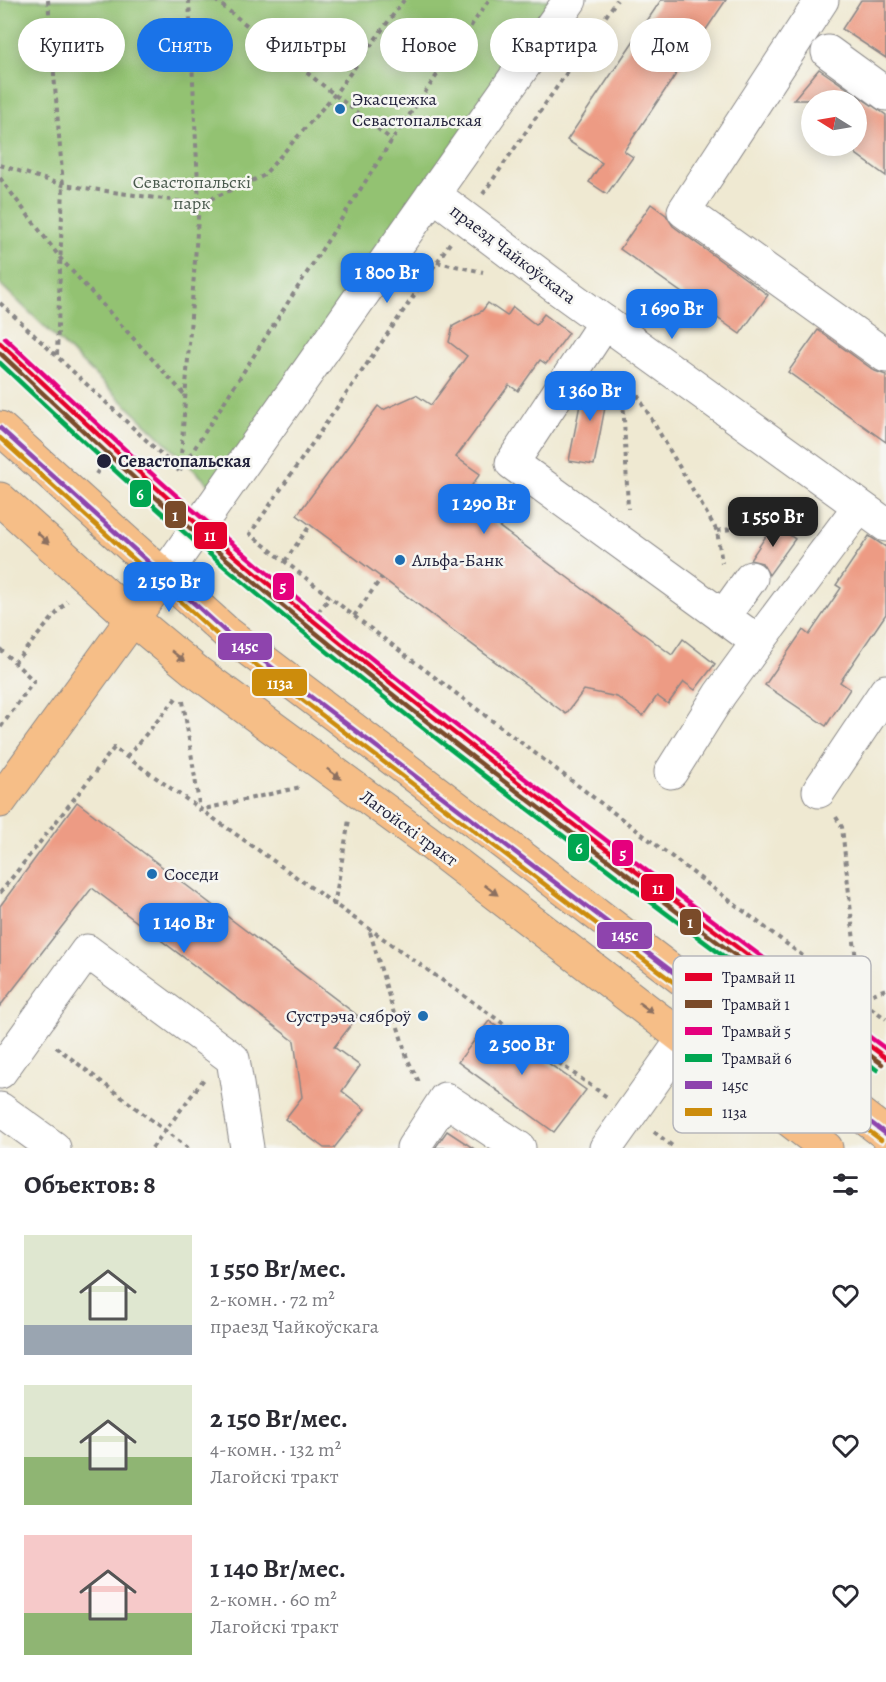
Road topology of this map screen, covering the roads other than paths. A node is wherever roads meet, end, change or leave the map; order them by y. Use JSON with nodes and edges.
{"nodes":[{"id":1,"x":570,"y":0,"type":"edge"},
{"id":2,"x":822,"y":0,"type":"edge"},
{"id":3,"x":828,"y":52,"type":"dead end"},
{"id":4,"x":886,"y":94,"type":"edge"},
{"id":5,"x":433,"y":194,"type":"junction"},
{"id":6,"x":598,"y":333,"type":"junction"},
{"id":7,"x":886,"y":356,"type":"edge"},
{"id":8,"x":598,"y":379,"type":"dead end"},
{"id":9,"x":0,"y":428,"type":"edge"},
{"id":10,"x":0,"y":499,"type":"edge"},
{"id":11,"x":859,"y":507,"type":"junction"},
{"id":12,"x":886,"y":525,"type":"edge"},
{"id":13,"x":163,"y":577,"type":"junction"},
{"id":14,"x":751,"y":578,"type":"dead end"},
{"id":15,"x":726,"y":611,"type":"junction"},
{"id":16,"x":133,"y":619,"type":"junction"},
{"id":17,"x":758,"y":642,"type":"junction"},
{"id":18,"x":886,"y":691,"type":"edge"},
{"id":19,"x":671,"y":772,"type":"dead end"},
{"id":20,"x":819,"y":791,"type":"road end"},
{"id":21,"x":0,"y":801,"type":"edge"},
{"id":22,"x":673,"y":972,"type":"edge"},
{"id":23,"x":673,"y":1030,"type":"edge"},
{"id":24,"x":673,"y":1053,"type":"edge"},
{"id":25,"x":0,"y":1072,"type":"edge"},
{"id":26,"x":0,"y":1109,"type":"edge"},
{"id":27,"x":871,"y":1123,"type":"edge"},
{"id":28,"x":807,"y":1133,"type":"edge"},
{"id":29,"x":886,"y":1134,"type":"edge"},
{"id":30,"x":54,"y":1148,"type":"edge"},
{"id":31,"x":247,"y":1148,"type":"edge"},
{"id":32,"x":413,"y":1148,"type":"edge"},
{"id":33,"x":519,"y":1148,"type":"edge"},
{"id":34,"x":606,"y":1148,"type":"edge"},
{"id":35,"x":826,"y":1148,"type":"edge"}],
"edges":[{"from":1,"to":5,"type":"street"},
{"from":2,"to":7,"type":"street"},
{"from":3,"to":4,"type":"street"},
{"from":5,"to":6,"type":"street","name":"праезд Чайкоўскага"},
{"from":5,"to":13,"type":"street"},
{"from":6,"to":8,"type":"street"},
{"from":6,"to":11,"type":"street","name":"праезд Чайкоўскага"},
{"from":6,"to":15,"type":"street"},
{"from":9,"to":13,"type":"main road"},
{"from":10,"to":16,"type":"main road","name":"Лагойскі тракт","one_way":true},
{"from":11,"to":12,"type":"street","name":"праезд Чайкоўскага"},
{"from":11,"to":17,"type":"street"},
{"from":13,"to":16,"type":"main road"},
{"from":13,"to":22,"type":"main road"},
{"from":14,"to":15,"type":"street"},
{"from":15,"to":17,"type":"street"},
{"from":16,"to":21,"type":"main road"},
{"from":16,"to":23,"type":"main road","name":"Лагойскі тракт","one_way":true},
{"from":17,"to":19,"type":"street"},
{"from":18,"to":20,"type":"street"},
{"from":24,"to":34,"type":"street"},
{"from":25,"to":31,"type":"street"},
{"from":26,"to":30,"type":"street"},
{"from":27,"to":29,"type":"main road"},
{"from":28,"to":35,"type":"main road","name":"Лагойскі тракт"},
{"from":32,"to":33,"type":"street"}]}
